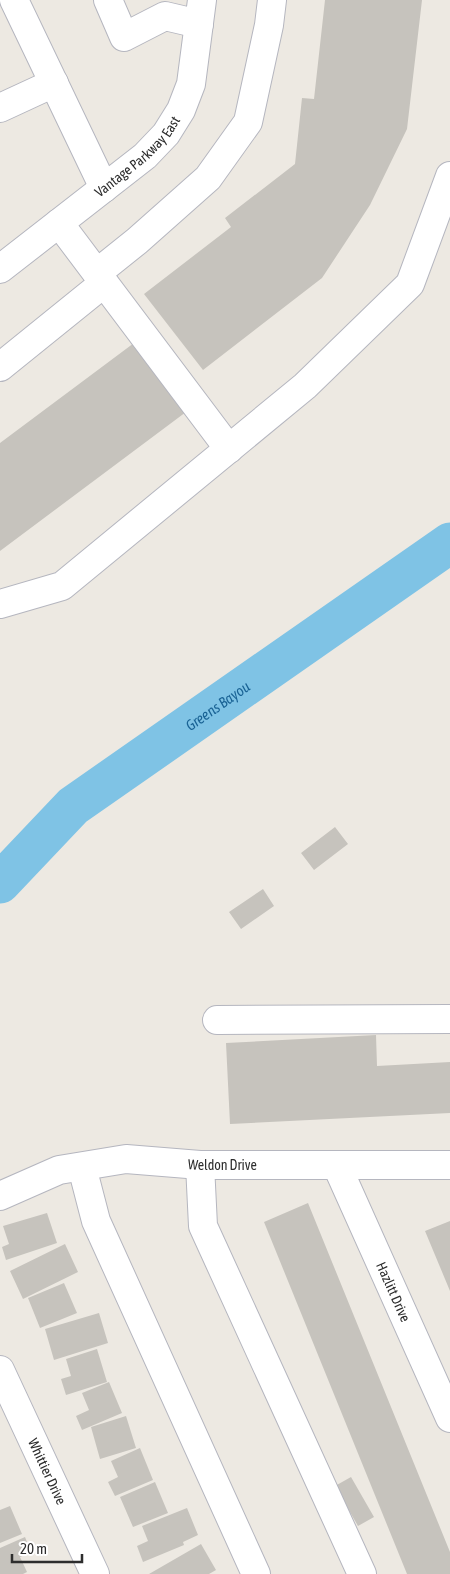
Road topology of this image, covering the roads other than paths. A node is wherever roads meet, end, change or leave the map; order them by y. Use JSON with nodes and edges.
{"nodes":[{"id":1,"x":14,"y":0,"type":"edge"},
{"id":2,"x":108,"y":0,"type":"edge"},
{"id":3,"x":272,"y":0,"type":"edge"},
{"id":4,"x":163,"y":8,"type":"edge"},
{"id":5,"x":200,"y":12,"type":"edge"},
{"id":6,"x":54,"y":83,"type":"junction"},
{"id":7,"x":0,"y":108,"type":"edge"},
{"id":8,"x":450,"y":176,"type":"edge"},
{"id":9,"x":104,"y":188,"type":"junction"},
{"id":10,"x":60,"y":223,"type":"junction"},
{"id":11,"x":0,"y":269,"type":"edge"},
{"id":12,"x":101,"y":278,"type":"junction"},
{"id":13,"x":0,"y":368,"type":"edge"},
{"id":14,"x":229,"y":449,"type":"junction"},
{"id":15,"x":0,"y":604,"type":"edge"},
{"id":16,"x":450,"y":1019,"type":"edge"},
{"id":17,"x":217,"y":1020,"type":"dead end"},
{"id":18,"x":200,"y":1165,"type":"junction"},
{"id":19,"x":450,"y":1165,"type":"edge"},
{"id":20,"x":337,"y":1166,"type":"junction"},
{"id":21,"x":82,"y":1167,"type":"junction"},
{"id":22,"x":0,"y":1196,"type":"edge"},
{"id":23,"x":0,"y":1370,"type":"edge"},
{"id":24,"x":450,"y":1418,"type":"edge"},
{"id":25,"x":95,"y":1574,"type":"edge"},
{"id":26,"x":256,"y":1574,"type":"edge"},
{"id":27,"x":362,"y":1574,"type":"edge"}],
"edges":[{"from":1,"to":6,"type":"street"},
{"from":2,"to":4,"type":"street"},
{"from":3,"to":12,"type":"street"},
{"from":4,"to":5,"type":"street"},
{"from":5,"to":9,"type":"street","name":"Vantage Parkway East"},
{"from":6,"to":7,"type":"street"},
{"from":6,"to":9,"type":"street"},
{"from":8,"to":14,"type":"street"},
{"from":9,"to":10,"type":"street","name":"Vantage Parkway East"},
{"from":10,"to":11,"type":"street","name":"Vantage Parkway East"},
{"from":10,"to":12,"type":"street"},
{"from":12,"to":13,"type":"street"},
{"from":12,"to":14,"type":"street"},
{"from":14,"to":15,"type":"street"},
{"from":16,"to":17,"type":"street"},
{"from":18,"to":20,"type":"street","name":"Weldon Drive"},
{"from":18,"to":21,"type":"street","name":"Weldon Drive"},
{"from":18,"to":27,"type":"street"},
{"from":19,"to":20,"type":"street","name":"Weldon Drive"},
{"from":20,"to":24,"type":"street","name":"Hazlitt Drive"},
{"from":21,"to":22,"type":"street","name":"Weldon Drive"},
{"from":21,"to":26,"type":"street"},
{"from":23,"to":25,"type":"street","name":"Whittier Drive"}]}
